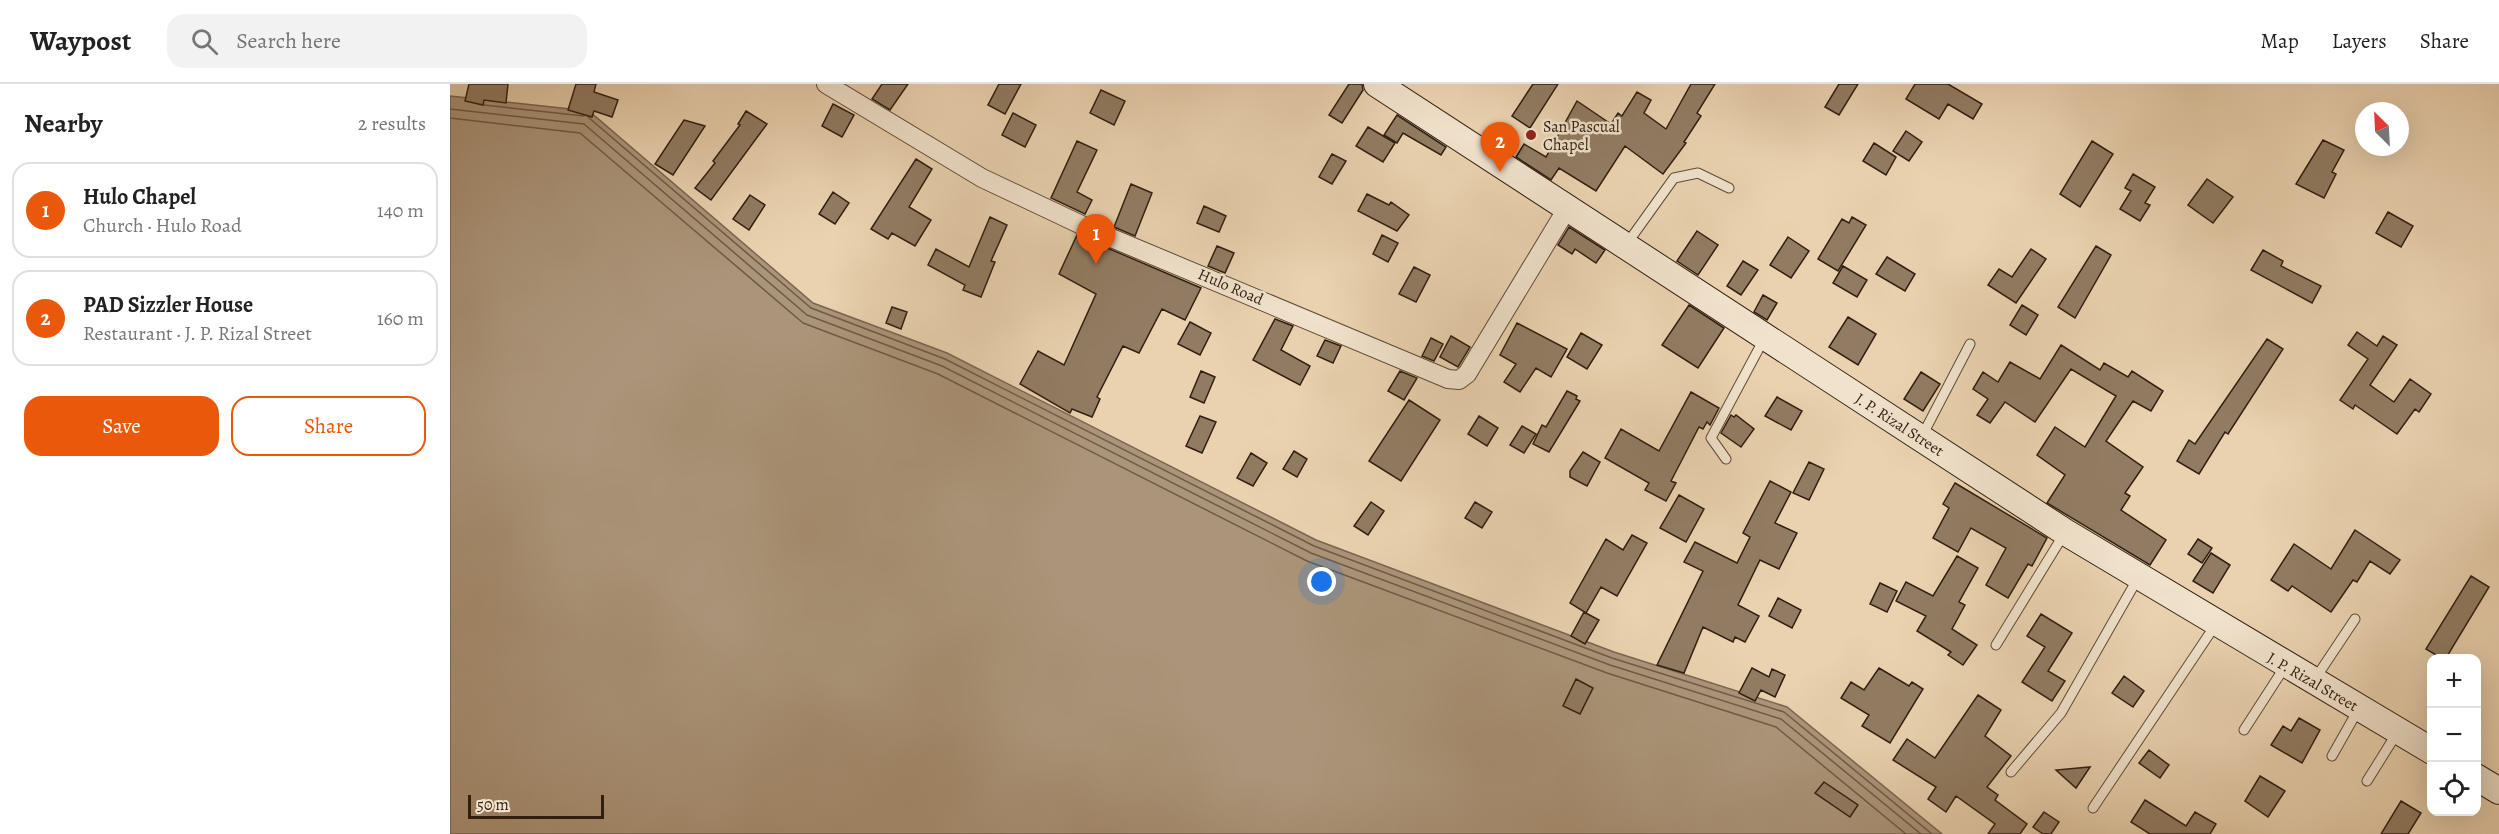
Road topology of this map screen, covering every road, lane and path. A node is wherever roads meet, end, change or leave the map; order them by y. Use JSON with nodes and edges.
{"nodes":[{"id":1,"x":826,"y":84,"type":"edge"},
{"id":2,"x":1377,"y":84,"type":"edge"},
{"id":3,"x":1729,"y":188,"type":"dead end"},
{"id":4,"x":1568,"y":207,"type":"junction"},
{"id":5,"x":1626,"y":245,"type":"junction"},
{"id":6,"x":1765,"y":336,"type":"junction"},
{"id":7,"x":1970,"y":344,"type":"dead end"},
{"id":8,"x":1921,"y":438,"type":"junction"},
{"id":9,"x":1726,"y":459,"type":"dead end"},
{"id":10,"x":2065,"y":532,"type":"junction"},
{"id":11,"x":2138,"y":578,"type":"junction"},
{"id":12,"x":2355,"y":619,"type":"dead end"},
{"id":13,"x":2216,"y":624,"type":"junction"},
{"id":14,"x":1996,"y":645,"type":"dead end"},
{"id":15,"x":2286,"y":665,"type":"junction"},
{"id":16,"x":2313,"y":681,"type":"junction"},
{"id":17,"x":2359,"y":708,"type":"junction"},
{"id":18,"x":2244,"y":730,"type":"dead end"},
{"id":19,"x":2399,"y":731,"type":"junction"},
{"id":20,"x":2427,"y":748,"type":"edge"},
{"id":21,"x":2331,"y":756,"type":"dead end"},
{"id":22,"x":2011,"y":772,"type":"dead end"},
{"id":23,"x":2481,"y":780,"type":"edge"},
{"id":24,"x":2367,"y":781,"type":"dead end"},
{"id":25,"x":2499,"y":791,"type":"edge"},
{"id":26,"x":2093,"y":808,"type":"dead end"}],
"edges":[{"from":1,"to":4,"type":"street","name":"Hulo Road"},
{"from":2,"to":4,"type":"main road","name":"J. P. Rizal Street"},
{"from":3,"to":5,"type":"lane"},
{"from":4,"to":5,"type":"main road","name":"J. P. Rizal Street"},
{"from":5,"to":6,"type":"main road","name":"J. P. Rizal Street"},
{"from":6,"to":8,"type":"main road","name":"J. P. Rizal Street"},
{"from":6,"to":9,"type":"lane"},
{"from":7,"to":8,"type":"lane"},
{"from":8,"to":10,"type":"main road","name":"J. P. Rizal Street"},
{"from":10,"to":11,"type":"main road","name":"J. P. Rizal Street"},
{"from":10,"to":14,"type":"lane"},
{"from":11,"to":13,"type":"main road","name":"J. P. Rizal Street"},
{"from":11,"to":22,"type":"lane"},
{"from":12,"to":16,"type":"lane"},
{"from":13,"to":15,"type":"main road","name":"J. P. Rizal Street"},
{"from":13,"to":26,"type":"lane"},
{"from":15,"to":16,"type":"main road","name":"J. P. Rizal Street"},
{"from":15,"to":18,"type":"lane"},
{"from":16,"to":17,"type":"main road","name":"J. P. Rizal Street"},
{"from":17,"to":19,"type":"main road","name":"J. P. Rizal Street"},
{"from":17,"to":21,"type":"lane"},
{"from":19,"to":20,"type":"main road","name":"J. P. Rizal Street"},
{"from":19,"to":24,"type":"lane"},
{"from":23,"to":25,"type":"main road"}]}
